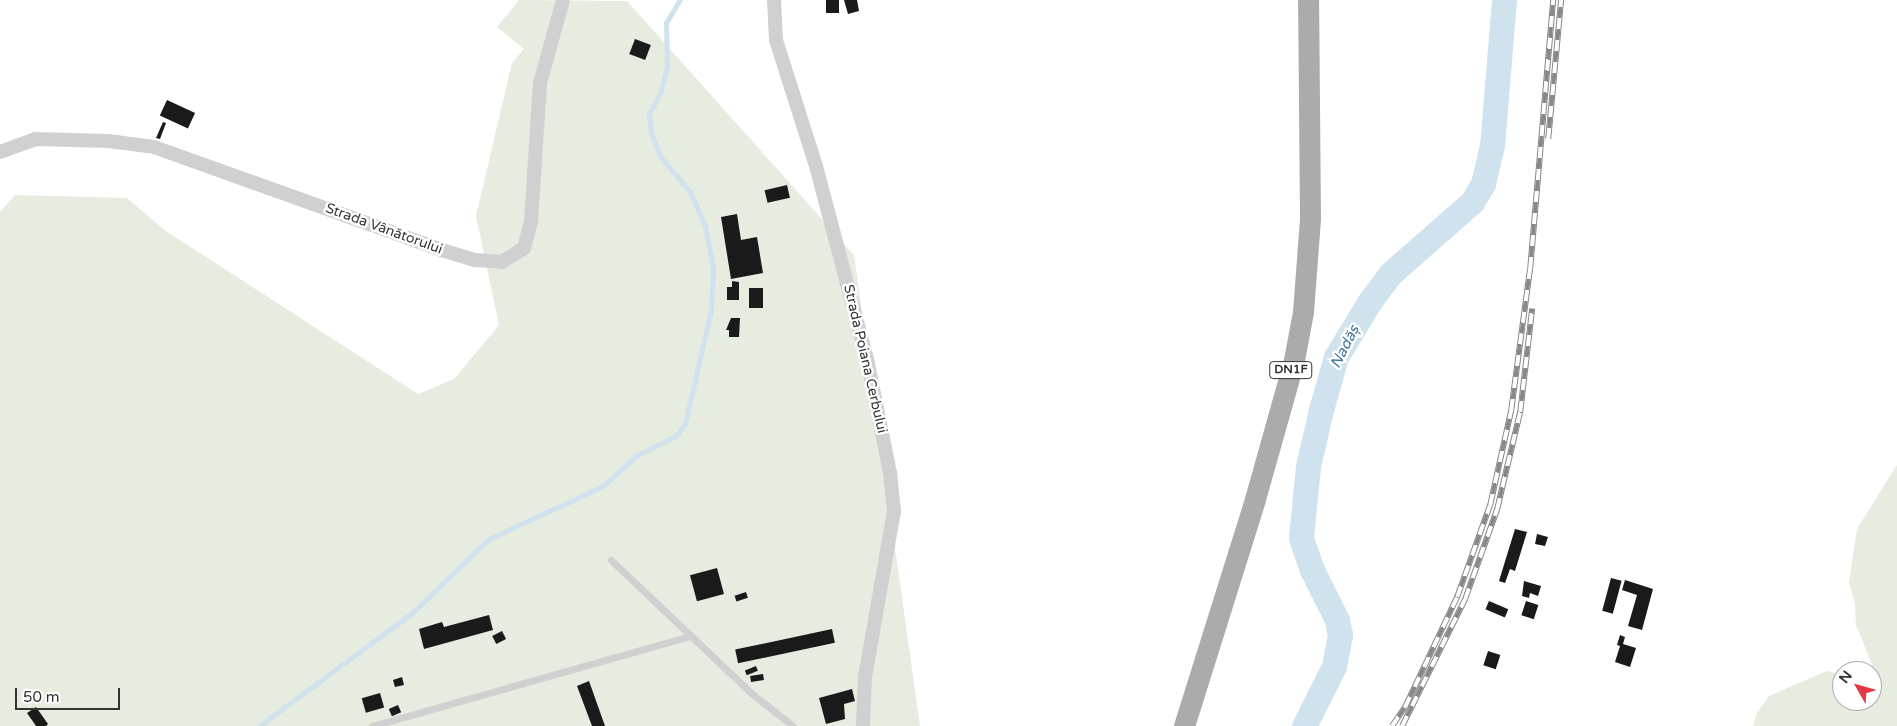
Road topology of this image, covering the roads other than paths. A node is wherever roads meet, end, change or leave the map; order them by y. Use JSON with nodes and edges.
{"nodes":[{"id":1,"x":563,"y":0,"type":"edge"},
{"id":2,"x":774,"y":0,"type":"edge"},
{"id":3,"x":1308,"y":0,"type":"edge"},
{"id":4,"x":0,"y":152,"type":"edge"},
{"id":5,"x":611,"y":560,"type":"dead end"},
{"id":6,"x":691,"y":636,"type":"junction"},
{"id":7,"x":372,"y":726,"type":"edge"},
{"id":8,"x":792,"y":726,"type":"edge"},
{"id":9,"x":863,"y":726,"type":"edge"},
{"id":10,"x":1184,"y":726,"type":"edge"}],
"edges":[{"from":1,"to":4,"type":"street","name":"Strada Vânătorului"},
{"from":2,"to":9,"type":"street","name":"Strada Poiana Cerbului"},
{"from":3,"to":10,"type":"main road","number":"DN1F"},
{"from":5,"to":6,"type":"lane"},
{"from":6,"to":7,"type":"lane"},
{"from":6,"to":8,"type":"lane"}]}
